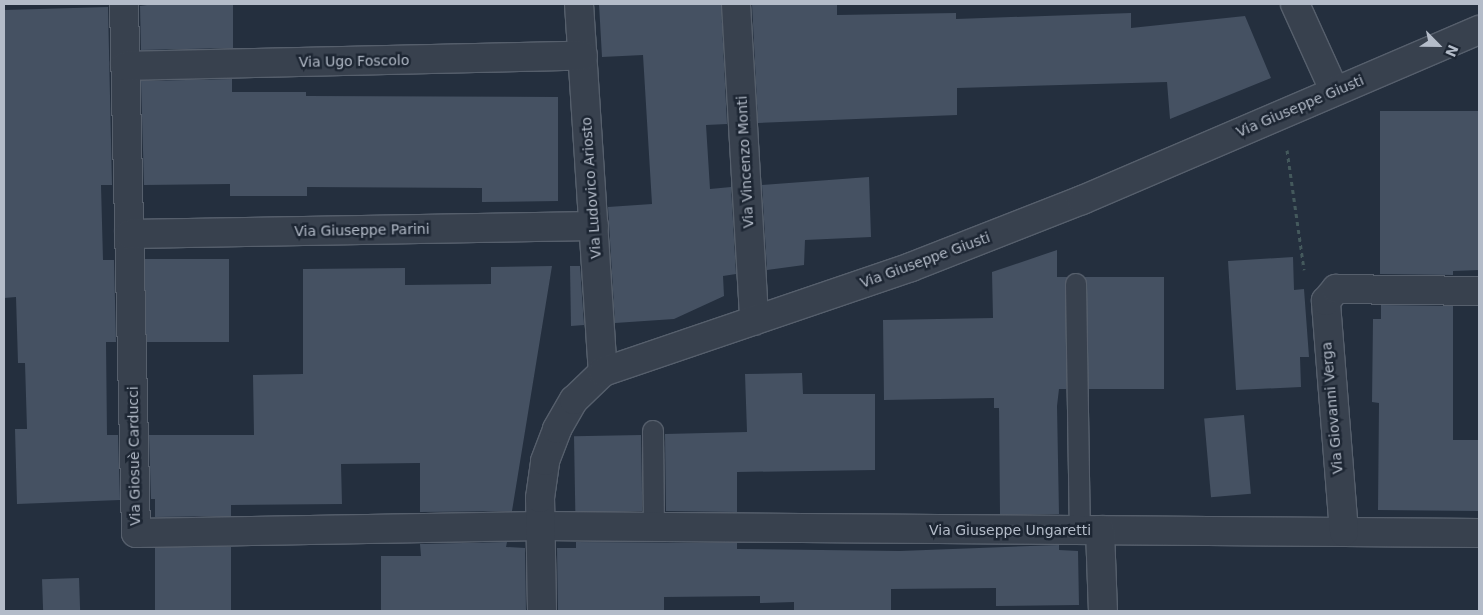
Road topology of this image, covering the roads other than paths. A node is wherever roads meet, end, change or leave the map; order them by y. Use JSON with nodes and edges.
{"nodes":[{"id":1,"x":124,"y":4,"type":"edge"},
{"id":2,"x":579,"y":4,"type":"edge"},
{"id":3,"x":736,"y":4,"type":"edge"},
{"id":4,"x":1296,"y":4,"type":"edge"},
{"id":5,"x":1479,"y":30,"type":"edge"},
{"id":6,"x":583,"y":56,"type":"junction"},
{"id":7,"x":125,"y":66,"type":"junction"},
{"id":8,"x":1334,"y":90,"type":"junction"},
{"id":9,"x":594,"y":226,"type":"junction"},
{"id":10,"x":129,"y":234,"type":"junction"},
{"id":11,"x":1076,"y":284,"type":"dead end"},
{"id":12,"x":1479,"y":291,"type":"edge"},
{"id":13,"x":754,"y":320,"type":"junction"},
{"id":14,"x":603,"y":372,"type":"junction"},
{"id":15,"x":653,"y":431,"type":"dead end"},
{"id":16,"x":541,"y":526,"type":"junction"},
{"id":17,"x":654,"y":528,"type":"junction"},
{"id":18,"x":1090,"y":530,"type":"junction"},
{"id":19,"x":1344,"y":532,"type":"junction"},
{"id":20,"x":1479,"y":533,"type":"edge"},
{"id":21,"x":542,"y":611,"type":"edge"},
{"id":22,"x":1103,"y":611,"type":"edge"}],
"edges":[{"from":1,"to":7,"type":"street","name":"Via Giosuè Carducci"},
{"from":2,"to":6,"type":"street","name":"Via Ludovico Ariosto"},
{"from":3,"to":13,"type":"street","name":"Via Vincenzo Monti"},
{"from":4,"to":8,"type":"street"},
{"from":5,"to":8,"type":"street","name":"Via Giuseppe Giusti"},
{"from":6,"to":7,"type":"street","name":"Via Ugo Foscolo"},
{"from":6,"to":9,"type":"street","name":"Via Ludovico Ariosto"},
{"from":7,"to":10,"type":"street","name":"Via Giosuè Carducci"},
{"from":8,"to":13,"type":"street","name":"Via Giuseppe Giusti"},
{"from":9,"to":10,"type":"street","name":"Via Giuseppe Parini"},
{"from":9,"to":14,"type":"street","name":"Via Ludovico Ariosto"},
{"from":10,"to":16,"type":"street","name":"Via Giosuè Carducci"},
{"from":11,"to":18,"type":"lane"},
{"from":12,"to":19,"type":"street","name":"Via Giovanni Verga"},
{"from":13,"to":14,"type":"street","name":"Via Giuseppe Giusti"},
{"from":14,"to":16,"type":"street","name":"Via Giuseppe Giusti"},
{"from":15,"to":17,"type":"lane"},
{"from":16,"to":17,"type":"street","name":"Via Giuseppe Ungaretti"},
{"from":16,"to":21,"type":"street","name":"Via Giuseppe Giusti"},
{"from":17,"to":18,"type":"street","name":"Via Giuseppe Ungaretti"},
{"from":18,"to":19,"type":"street","name":"Via Giuseppe Ungaretti"},
{"from":18,"to":22,"type":"street"},
{"from":19,"to":20,"type":"street","name":"Via Giuseppe Ungaretti"}]}
